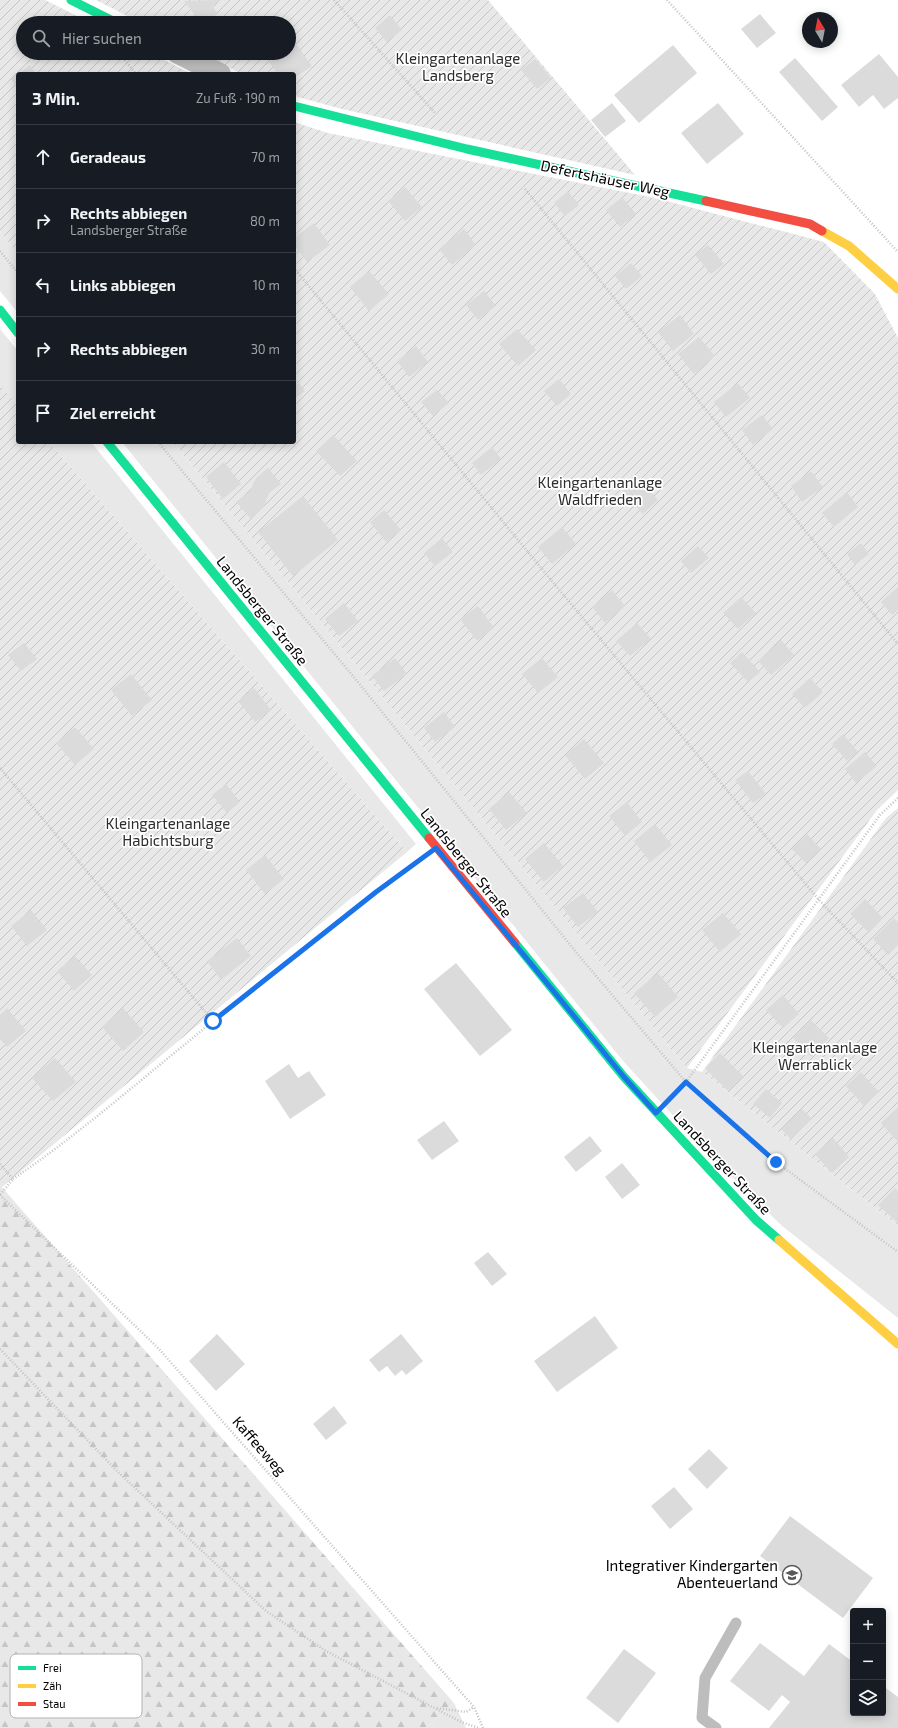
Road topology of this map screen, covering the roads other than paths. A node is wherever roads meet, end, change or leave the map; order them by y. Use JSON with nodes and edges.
{"nodes":[{"id":1,"x":72,"y":0,"type":"edge"},
{"id":2,"x":103,"y":16,"type":"edge"},
{"id":3,"x":192,"y":60,"type":"edge"},
{"id":4,"x":216,"y":72,"type":"edge"},
{"id":5,"x":296,"y":107,"type":"edge"},
{"id":6,"x":898,"y":289,"type":"edge"},
{"id":7,"x":0,"y":310,"type":"edge"},
{"id":8,"x":16,"y":330,"type":"edge"},
{"id":9,"x":109,"y":444,"type":"edge"},
{"id":10,"x":898,"y":1344,"type":"edge"},
{"id":11,"x":736,"y":1623,"type":"dead end"},
{"id":12,"x":716,"y":1728,"type":"edge"}],
"edges":[{"from":1,"to":2,"type":"main road"},
{"from":3,"to":4,"type":"street"},
{"from":5,"to":6,"type":"main road","name":"Defertshäuser Weg"},
{"from":7,"to":8,"type":"main road"},
{"from":9,"to":10,"type":"main road","name":"Landsberger Straße"},
{"from":11,"to":12,"type":"lane"}]}
